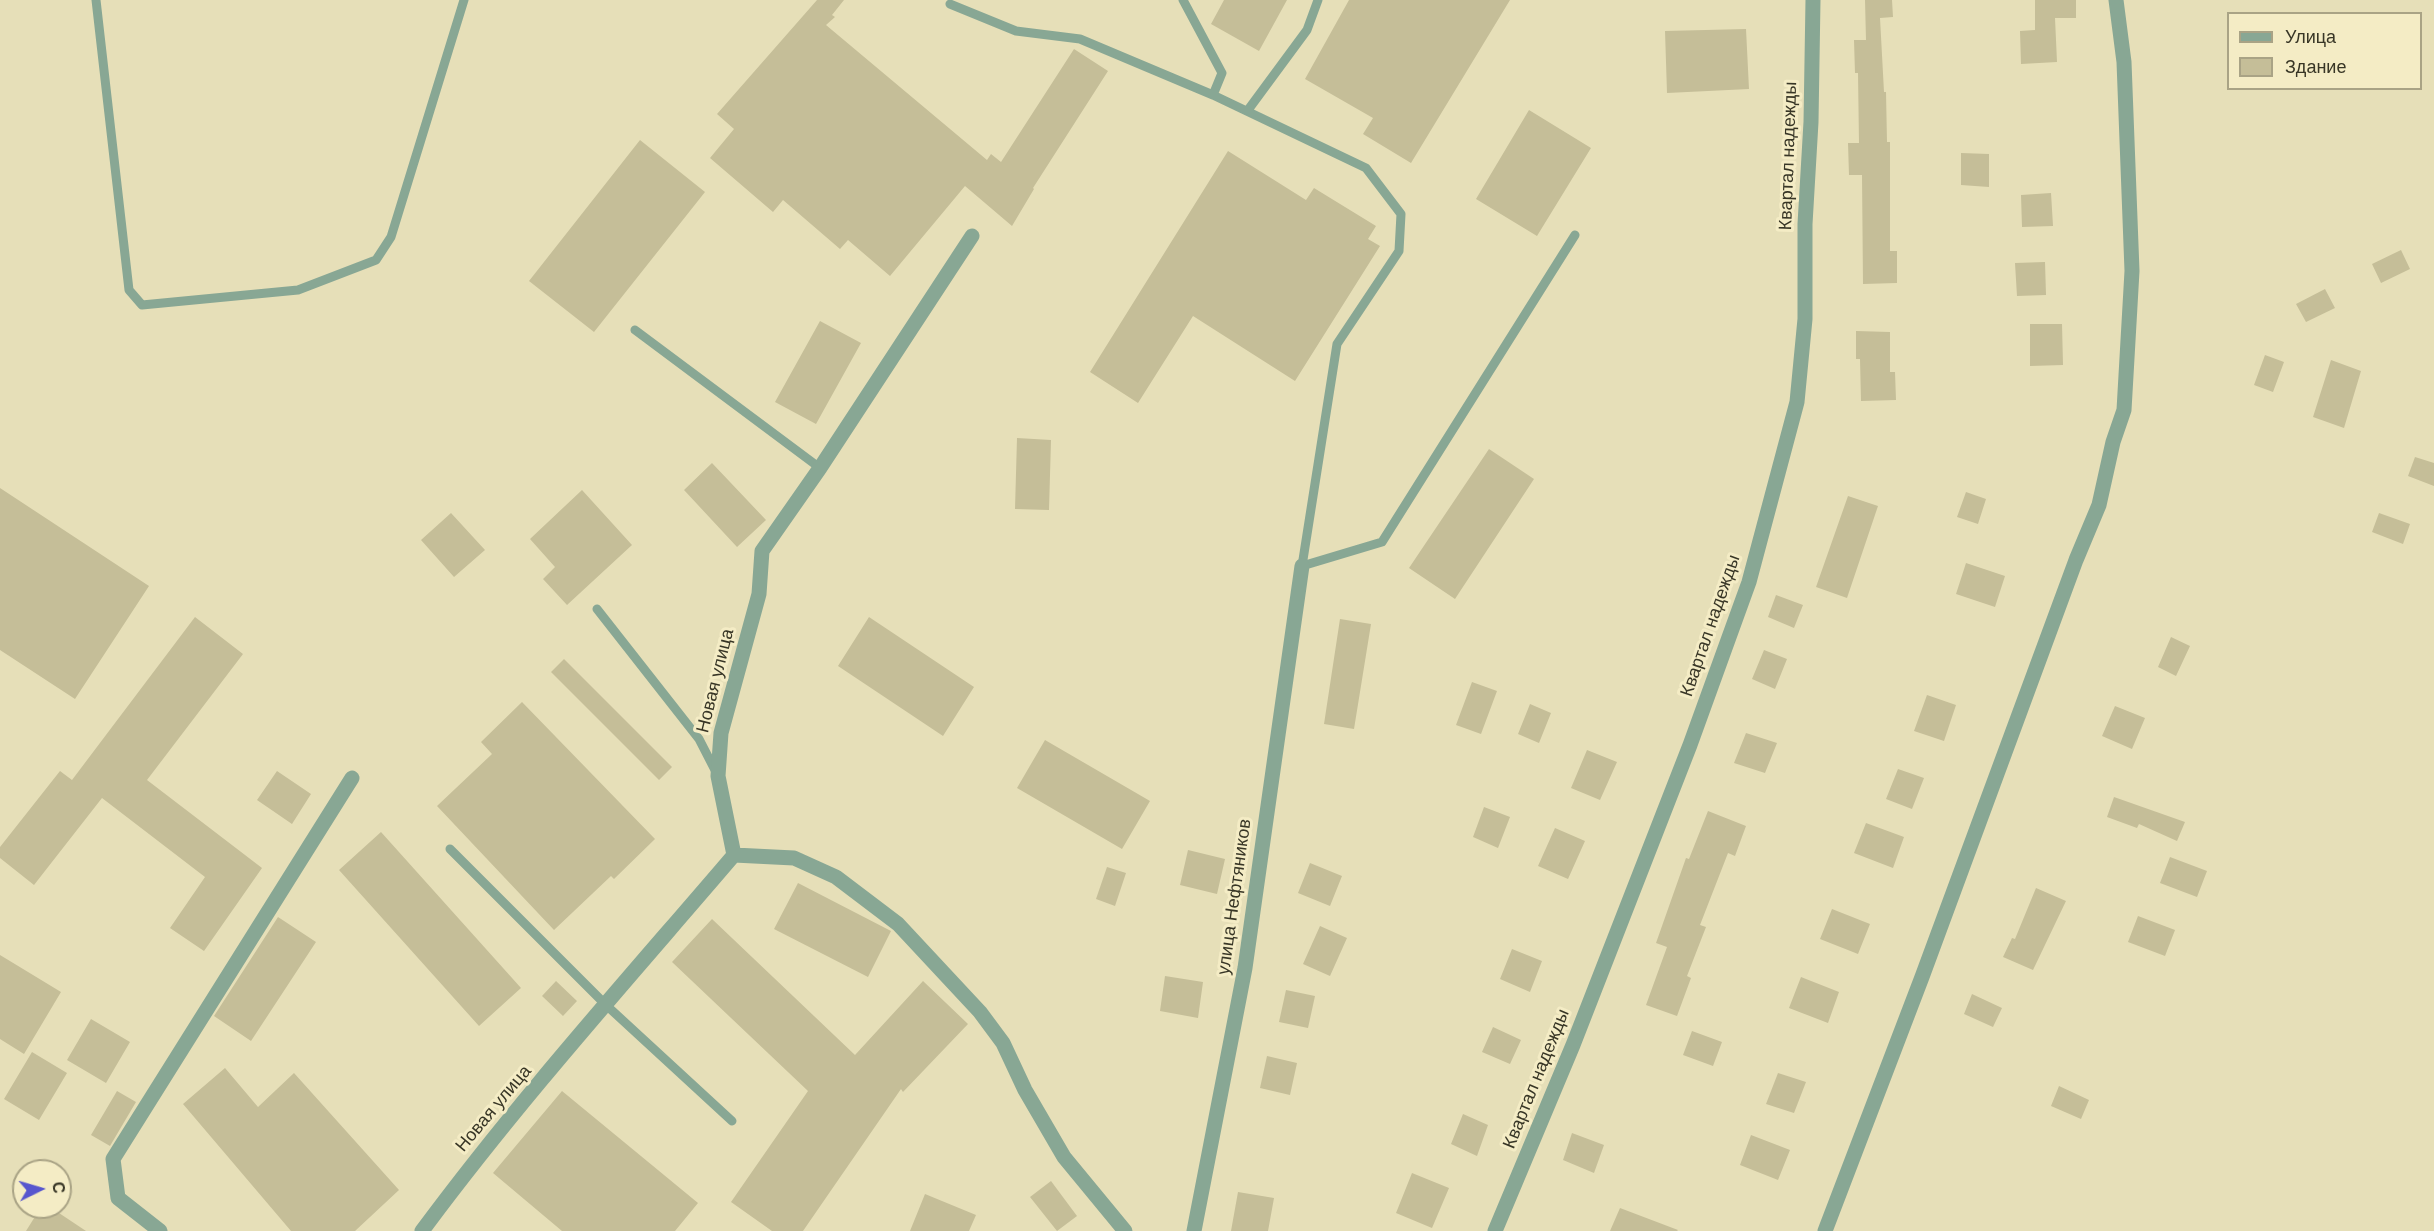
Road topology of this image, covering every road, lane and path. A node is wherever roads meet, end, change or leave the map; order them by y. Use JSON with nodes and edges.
{"nodes":[{"id":1,"x":96,"y":0,"type":"edge"},
{"id":2,"x":464,"y":0,"type":"edge"},
{"id":3,"x":1183,"y":0,"type":"edge"},
{"id":4,"x":1318,"y":0,"type":"edge"},
{"id":5,"x":1813,"y":0,"type":"edge"},
{"id":6,"x":2116,"y":0,"type":"edge"},
{"id":7,"x":950,"y":4,"type":"dead end"},
{"id":8,"x":1214,"y":95,"type":"junction"},
{"id":9,"x":1248,"y":110,"type":"junction"},
{"id":10,"x":1575,"y":235,"type":"dead end"},
{"id":11,"x":972,"y":236,"type":"dead end"},
{"id":12,"x":635,"y":330,"type":"dead end"},
{"id":13,"x":820,"y":468,"type":"junction"},
{"id":14,"x":1302,"y":566,"type":"junction"},
{"id":15,"x":597,"y":609,"type":"dead end"},
{"id":16,"x":718,"y":776,"type":"junction"},
{"id":17,"x":352,"y":778,"type":"dead end"},
{"id":18,"x":450,"y":849,"type":"dead end"},
{"id":19,"x":734,"y":855,"type":"junction"},
{"id":20,"x":606,"y":1005,"type":"junction"},
{"id":21,"x":732,"y":1121,"type":"dead end"},
{"id":22,"x":160,"y":1231,"type":"edge"},
{"id":23,"x":422,"y":1231,"type":"edge"},
{"id":24,"x":1125,"y":1231,"type":"edge"},
{"id":25,"x":1194,"y":1231,"type":"edge"},
{"id":26,"x":1495,"y":1231,"type":"edge"},
{"id":27,"x":1825,"y":1231,"type":"edge"}],
"edges":[{"from":1,"to":2,"type":"lane"},
{"from":3,"to":8,"type":"lane"},
{"from":4,"to":9,"type":"lane"},
{"from":5,"to":26,"type":"street","name":"Квартал надежды"},
{"from":6,"to":27,"type":"street"},
{"from":7,"to":8,"type":"lane"},
{"from":8,"to":9,"type":"lane"},
{"from":9,"to":14,"type":"lane"},
{"from":10,"to":14,"type":"lane"},
{"from":11,"to":13,"type":"street","name":"Новая улица"},
{"from":12,"to":13,"type":"lane"},
{"from":13,"to":16,"type":"street","name":"Новая улица"},
{"from":14,"to":25,"type":"street","name":"улица Нефтяников"},
{"from":15,"to":16,"type":"lane"},
{"from":16,"to":19,"type":"street","name":"Новая улица"},
{"from":17,"to":22,"type":"street"},
{"from":18,"to":20,"type":"lane"},
{"from":19,"to":20,"type":"street","name":"Новая улица"},
{"from":19,"to":24,"type":"street"},
{"from":20,"to":21,"type":"lane"},
{"from":20,"to":23,"type":"street","name":"Новая улица"}]}
